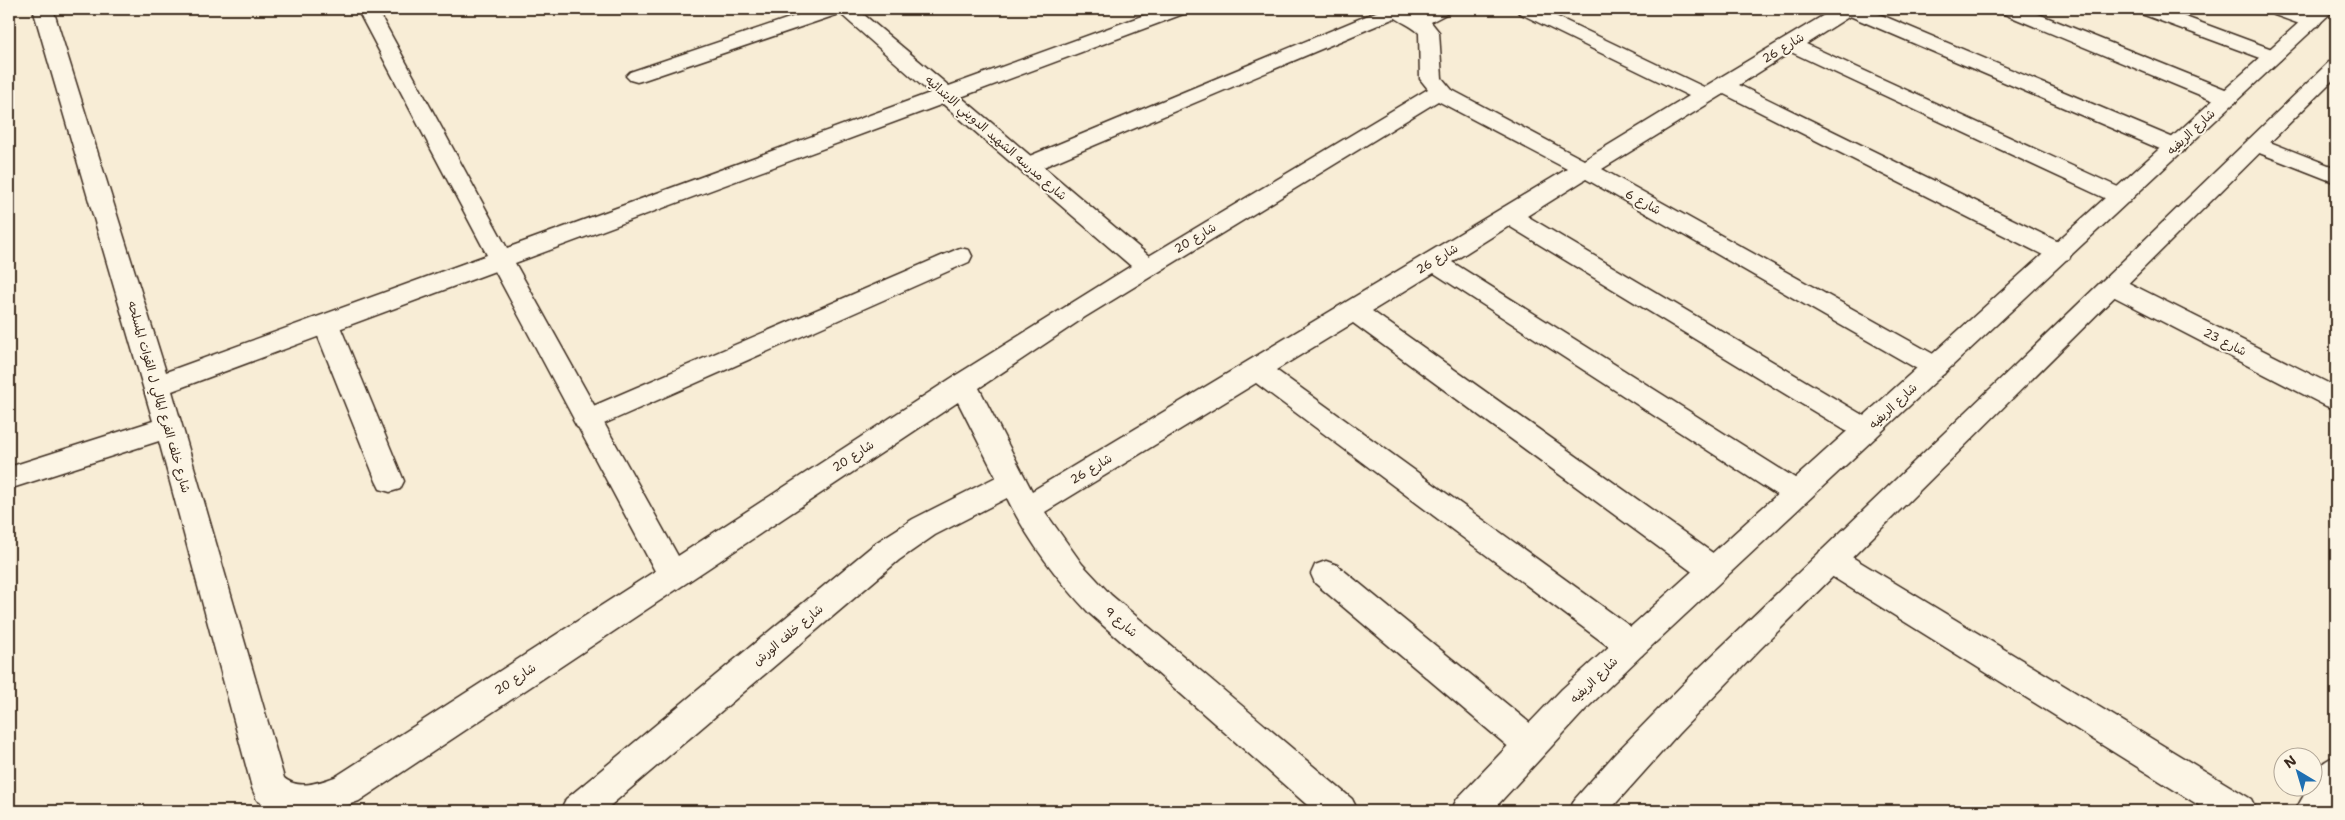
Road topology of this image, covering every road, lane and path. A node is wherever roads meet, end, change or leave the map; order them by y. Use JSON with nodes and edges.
{"nodes":[{"id":1,"x":43,"y":9,"type":"edge"},
{"id":2,"x":367,"y":9,"type":"edge"},
{"id":3,"x":835,"y":9,"type":"edge"},
{"id":4,"x":845,"y":9,"type":"edge"},
{"id":5,"x":1121,"y":9,"type":"edge"},
{"id":6,"x":1179,"y":9,"type":"edge"},
{"id":7,"x":1396,"y":9,"type":"edge"},
{"id":8,"x":1441,"y":9,"type":"edge"},
{"id":9,"x":1526,"y":9,"type":"edge"},
{"id":10,"x":1849,"y":9,"type":"edge"},
{"id":11,"x":2009,"y":9,"type":"edge"},
{"id":12,"x":2146,"y":9,"type":"edge"},
{"id":13,"x":2276,"y":9,"type":"edge"},
{"id":14,"x":2318,"y":15,"type":"edge"},
{"id":15,"x":1147,"y":21,"type":"junction"},
{"id":16,"x":1418,"y":21,"type":"junction"},
{"id":17,"x":1790,"y":44,"type":"junction"},
{"id":18,"x":2273,"y":56,"type":"junction"},
{"id":19,"x":2336,"y":66,"type":"edge"},
{"id":20,"x":637,"y":76,"type":"dead end"},
{"id":21,"x":1714,"y":90,"type":"junction"},
{"id":22,"x":1439,"y":91,"type":"junction"},
{"id":23,"x":946,"y":95,"type":"junction"},
{"id":24,"x":2227,"y":98,"type":"junction"},
{"id":25,"x":2257,"y":144,"type":"junction"},
{"id":26,"x":2175,"y":147,"type":"junction"},
{"id":27,"x":1028,"y":166,"type":"junction"},
{"id":28,"x":1586,"y":170,"type":"junction"},
{"id":29,"x":2336,"y":176,"type":"edge"},
{"id":30,"x":2120,"y":197,"type":"junction"},
{"id":31,"x":1508,"y":215,"type":"junction"},
{"id":32,"x":2060,"y":253,"type":"junction"},
{"id":33,"x":960,"y":256,"type":"dead end"},
{"id":34,"x":501,"y":259,"type":"junction"},
{"id":35,"x":1433,"y":261,"type":"junction"},
{"id":36,"x":1147,"y":267,"type":"junction"},
{"id":37,"x":2114,"y":286,"type":"junction"},
{"id":38,"x":1353,"y":310,"type":"junction"},
{"id":39,"x":326,"y":324,"type":"junction"},
{"id":40,"x":1935,"y":367,"type":"junction"},
{"id":41,"x":1256,"y":369,"type":"junction"},
{"id":42,"x":963,"y":384,"type":"junction"},
{"id":43,"x":157,"y":386,"type":"junction"},
{"id":44,"x":2336,"y":399,"type":"edge"},
{"id":45,"x":586,"y":420,"type":"junction"},
{"id":46,"x":169,"y":427,"type":"junction"},
{"id":47,"x":1866,"y":430,"type":"junction"},
{"id":48,"x":9,"y":478,"type":"edge"},
{"id":49,"x":390,"y":481,"type":"dead end"},
{"id":50,"x":1796,"y":494,"type":"junction"},
{"id":51,"x":1020,"y":495,"type":"junction"},
{"id":52,"x":1831,"y":560,"type":"junction"},
{"id":53,"x":1713,"y":570,"type":"junction"},
{"id":54,"x":1326,"y":574,"type":"dead end"},
{"id":55,"x":673,"y":575,"type":"junction"},
{"id":56,"x":1631,"y":645,"type":"junction"},
{"id":57,"x":1530,"y":744,"type":"junction"},
{"id":58,"x":2336,"y":772,"type":"edge"},
{"id":59,"x":269,"y":788,"type":"joint"},
{"id":60,"x":578,"y":811,"type":"edge"},
{"id":61,"x":1340,"y":811,"type":"edge"},
{"id":62,"x":1469,"y":811,"type":"edge"},
{"id":63,"x":1587,"y":811,"type":"edge"},
{"id":64,"x":2239,"y":811,"type":"edge"},
{"id":65,"x":2313,"y":811,"type":"edge"}],
"edges":[{"from":1,"to":43,"type":"street","name":"شارع خلف الفرع المالي ل القوات المسلحه"},
{"from":2,"to":34,"type":"street"},
{"from":3,"to":20,"type":"street"},
{"from":4,"to":23,"type":"street","name":"شارع مدرسه الشهيد الدويني الابتدائيه"},
{"from":5,"to":15,"type":"street"},
{"from":6,"to":15,"type":"street"},
{"from":7,"to":16,"type":"street"},
{"from":7,"to":27,"type":"street"},
{"from":8,"to":16,"type":"street"},
{"from":9,"to":21,"type":"street"},
{"from":10,"to":17,"type":"street","name":"شارع 26"},
{"from":10,"to":26,"type":"street"},
{"from":11,"to":24,"type":"street"},
{"from":12,"to":18,"type":"street"},
{"from":13,"to":14,"type":"street"},
{"from":14,"to":18,"type":"street","name":"شارع الريفيه"},
{"from":15,"to":23,"type":"street"},
{"from":16,"to":22,"type":"street"},
{"from":17,"to":21,"type":"street","name":"شارع 26"},
{"from":17,"to":30,"type":"street"},
{"from":18,"to":24,"type":"street","name":"شارع الريفيه"},
{"from":19,"to":25,"type":"street"},
{"from":21,"to":28,"type":"street","name":"شارع 26"},
{"from":21,"to":32,"type":"street"},
{"from":22,"to":28,"type":"street","name":"شارع 6"},
{"from":22,"to":36,"type":"street","name":"شارع 20"},
{"from":23,"to":27,"type":"street","name":"شارع مدرسه الشهيد الدويني الابتدائيه"},
{"from":23,"to":34,"type":"street"},
{"from":24,"to":26,"type":"street","name":"شارع الريفيه"},
{"from":25,"to":29,"type":"street"},
{"from":25,"to":37,"type":"street"},
{"from":26,"to":30,"type":"street","name":"شارع الريفيه"},
{"from":27,"to":36,"type":"street","name":"شارع مدرسه الشهيد الدويني الابتدائيه"},
{"from":28,"to":31,"type":"street","name":"شارع 26"},
{"from":28,"to":40,"type":"street","name":"شارع 6"},
{"from":30,"to":32,"type":"street","name":"شارع الريفيه"},
{"from":31,"to":35,"type":"street","name":"شارع 26"},
{"from":31,"to":47,"type":"street"},
{"from":32,"to":40,"type":"street","name":"شارع الريفيه"},
{"from":33,"to":45,"type":"street"},
{"from":34,"to":39,"type":"street"},
{"from":34,"to":45,"type":"street"},
{"from":35,"to":38,"type":"street","name":"شارع 26"},
{"from":35,"to":50,"type":"street"},
{"from":36,"to":42,"type":"street","name":"شارع 20"},
{"from":37,"to":44,"type":"street","name":"شارع 23"},
{"from":37,"to":52,"type":"street"},
{"from":38,"to":41,"type":"street","name":"شارع 26"},
{"from":38,"to":53,"type":"street"},
{"from":39,"to":43,"type":"street"},
{"from":39,"to":49,"type":"street"},
{"from":40,"to":47,"type":"street","name":"شارع الريفيه"},
{"from":41,"to":51,"type":"street","name":"شارع 26"},
{"from":41,"to":56,"type":"street"},
{"from":42,"to":51,"type":"street","name":"شارع 9"},
{"from":42,"to":55,"type":"street","name":"شارع 20"},
{"from":43,"to":46,"type":"street","name":"شارع خلف الفرع المالي ل القوات المسلحه"},
{"from":45,"to":55,"type":"street"},
{"from":46,"to":48,"type":"street"},
{"from":46,"to":59,"type":"street","name":"شارع خلف الفرع المالي ل القوات المسلحه"},
{"from":47,"to":50,"type":"street","name":"شارع الريفيه"},
{"from":50,"to":53,"type":"street","name":"شارع الريفيه"},
{"from":51,"to":60,"type":"street","name":"شارع خلف الورش"},
{"from":51,"to":61,"type":"street","name":"شارع 9"},
{"from":52,"to":63,"type":"street"},
{"from":52,"to":64,"type":"street"},
{"from":53,"to":56,"type":"street","name":"شارع الريفيه"},
{"from":54,"to":57,"type":"street"},
{"from":55,"to":59,"type":"street","name":"شارع 20"},
{"from":56,"to":57,"type":"street","name":"شارع الريفيه"},
{"from":57,"to":62,"type":"street","name":"شارع الريفيه"},
{"from":58,"to":65,"type":"street"}]}
